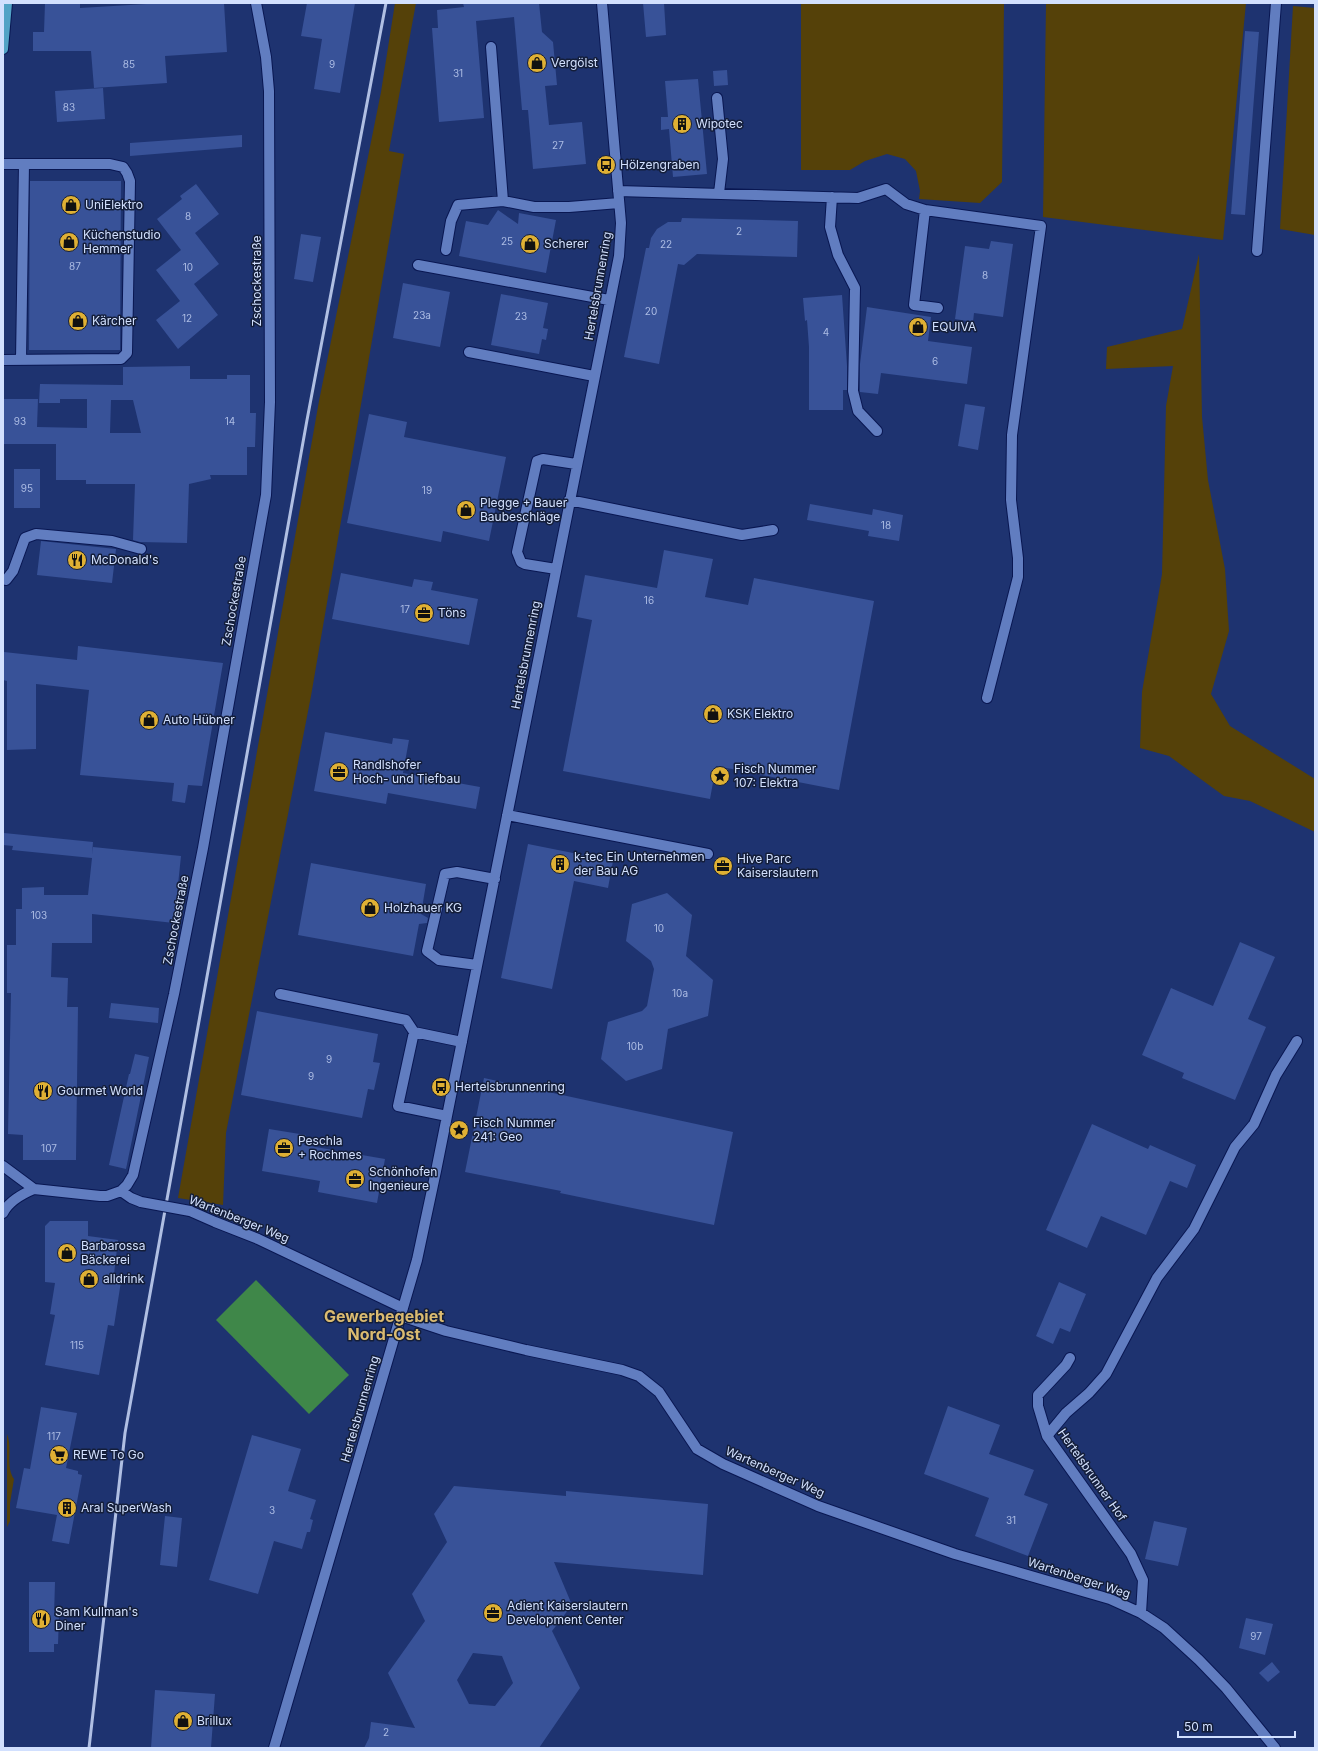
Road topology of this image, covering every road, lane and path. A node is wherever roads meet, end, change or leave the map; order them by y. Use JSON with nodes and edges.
{"nodes":[{"id":1,"x":7,"y":3,"type":"edge"},
{"id":2,"x":256,"y":3,"type":"edge"},
{"id":3,"x":602,"y":3,"type":"edge"},
{"id":4,"x":1276,"y":3,"type":"edge"},
{"id":5,"x":491,"y":48,"type":"dead end"},
{"id":6,"x":3,"y":49,"type":"edge"},
{"id":7,"x":717,"y":98,"type":"dead end"},
{"id":8,"x":3,"y":164,"type":"edge"},
{"id":9,"x":24,"y":164,"type":"junction"},
{"id":10,"x":618,"y":191,"type":"junction"},
{"id":11,"x":719,"y":193,"type":"junction"},
{"id":12,"x":832,"y":197,"type":"junction"},
{"id":13,"x":503,"y":201,"type":"junction"},
{"id":14,"x":619,"y":203,"type":"junction"},
{"id":15,"x":925,"y":210,"type":"junction"},
{"id":16,"x":446,"y":250,"type":"dead end"},
{"id":17,"x":1257,"y":251,"type":"dead end"},
{"id":18,"x":418,"y":265,"type":"dead end"},
{"id":19,"x":609,"y":300,"type":"junction"},
{"id":20,"x":938,"y":308,"type":"dead end"},
{"id":21,"x":469,"y":352,"type":"dead end"},
{"id":22,"x":3,"y":360,"type":"edge"},
{"id":23,"x":21,"y":360,"type":"junction"},
{"id":24,"x":594,"y":376,"type":"junction"},
{"id":25,"x":877,"y":431,"type":"dead end"},
{"id":26,"x":576,"y":464,"type":"junction"},
{"id":27,"x":569,"y":500,"type":"junction"},
{"id":28,"x":773,"y":530,"type":"dead end"},
{"id":29,"x":141,"y":549,"type":"dead end"},
{"id":30,"x":556,"y":569,"type":"junction"},
{"id":31,"x":6,"y":580,"type":"dead end"},
{"id":32,"x":987,"y":698,"type":"dead end"},
{"id":33,"x":507,"y":815,"type":"junction"},
{"id":34,"x":708,"y":854,"type":"dead end"},
{"id":35,"x":495,"y":879,"type":"junction"},
{"id":36,"x":477,"y":965,"type":"junction"},
{"id":37,"x":280,"y":994,"type":"dead end"},
{"id":38,"x":414,"y":1032,"type":"junction"},
{"id":39,"x":1297,"y":1041,"type":"dead end"},
{"id":40,"x":462,"y":1042,"type":"junction"},
{"id":41,"x":447,"y":1116,"type":"junction"},
{"id":42,"x":3,"y":1166,"type":"edge"},
{"id":43,"x":34,"y":1189,"type":"junction"},
{"id":44,"x":121,"y":1191,"type":"junction"},
{"id":45,"x":3,"y":1213,"type":"edge"},
{"id":46,"x":402,"y":1312,"type":"junction"},
{"id":47,"x":1070,"y":1358,"type":"dead end"},
{"id":48,"x":1047,"y":1436,"type":"junction"},
{"id":49,"x":1141,"y":1613,"type":"junction"},
{"id":50,"x":274,"y":1748,"type":"edge"},
{"id":51,"x":1275,"y":1748,"type":"edge"}],
"edges":[{"from":1,"to":6,"type":"main road"},
{"from":2,"to":44,"type":"street","name":"Zschockestraße"},
{"from":3,"to":10,"type":"street","name":"Hertelsbrunnenring"},
{"from":4,"to":17,"type":"street"},
{"from":5,"to":13,"type":"street"},
{"from":7,"to":11,"type":"street"},
{"from":8,"to":9,"type":"street"},
{"from":9,"to":23,"type":"street"},
{"from":9,"to":23,"type":"street"},
{"from":10,"to":11,"type":"street"},
{"from":10,"to":14,"type":"street","name":"Hertelsbrunnenring"},
{"from":11,"to":12,"type":"street"},
{"from":12,"to":15,"type":"street"},
{"from":12,"to":25,"type":"street"},
{"from":13,"to":14,"type":"street"},
{"from":13,"to":16,"type":"street"},
{"from":14,"to":19,"type":"street","name":"Hertelsbrunnenring"},
{"from":15,"to":20,"type":"street"},
{"from":15,"to":32,"type":"street"},
{"from":18,"to":19,"type":"street"},
{"from":19,"to":24,"type":"street","name":"Hertelsbrunnenring"},
{"from":21,"to":24,"type":"street"},
{"from":22,"to":23,"type":"street"},
{"from":24,"to":26,"type":"street","name":"Hertelsbrunnenring"},
{"from":26,"to":27,"type":"street","name":"Hertelsbrunnenring"},
{"from":26,"to":30,"type":"street"},
{"from":27,"to":28,"type":"street"},
{"from":27,"to":30,"type":"street","name":"Hertelsbrunnenring"},
{"from":29,"to":31,"type":"street"},
{"from":30,"to":33,"type":"street","name":"Hertelsbrunnenring"},
{"from":33,"to":34,"type":"street"},
{"from":33,"to":35,"type":"street","name":"Hertelsbrunnenring"},
{"from":35,"to":36,"type":"street","name":"Hertelsbrunnenring"},
{"from":35,"to":36,"type":"street"},
{"from":36,"to":40,"type":"street","name":"Hertelsbrunnenring"},
{"from":37,"to":38,"type":"street"},
{"from":38,"to":40,"type":"street"},
{"from":38,"to":41,"type":"street"},
{"from":39,"to":48,"type":"street"},
{"from":40,"to":41,"type":"street","name":"Hertelsbrunnenring"},
{"from":41,"to":46,"type":"street","name":"Hertelsbrunnenring"},
{"from":42,"to":43,"type":"street"},
{"from":43,"to":44,"type":"street"},
{"from":43,"to":45,"type":"street"},
{"from":44,"to":46,"type":"street","name":"Wartenberger Weg","bridge":true},
{"from":46,"to":49,"type":"street","name":"Wartenberger Weg"},
{"from":46,"to":50,"type":"street","name":"Hertelsbrunnenring"},
{"from":47,"to":48,"type":"street","name":"Hertelsbrunner Hof"},
{"from":48,"to":49,"type":"street","name":"Hertelsbrunner Hof"},
{"from":49,"to":51,"type":"street","name":"Wartenberger Weg"}]}
